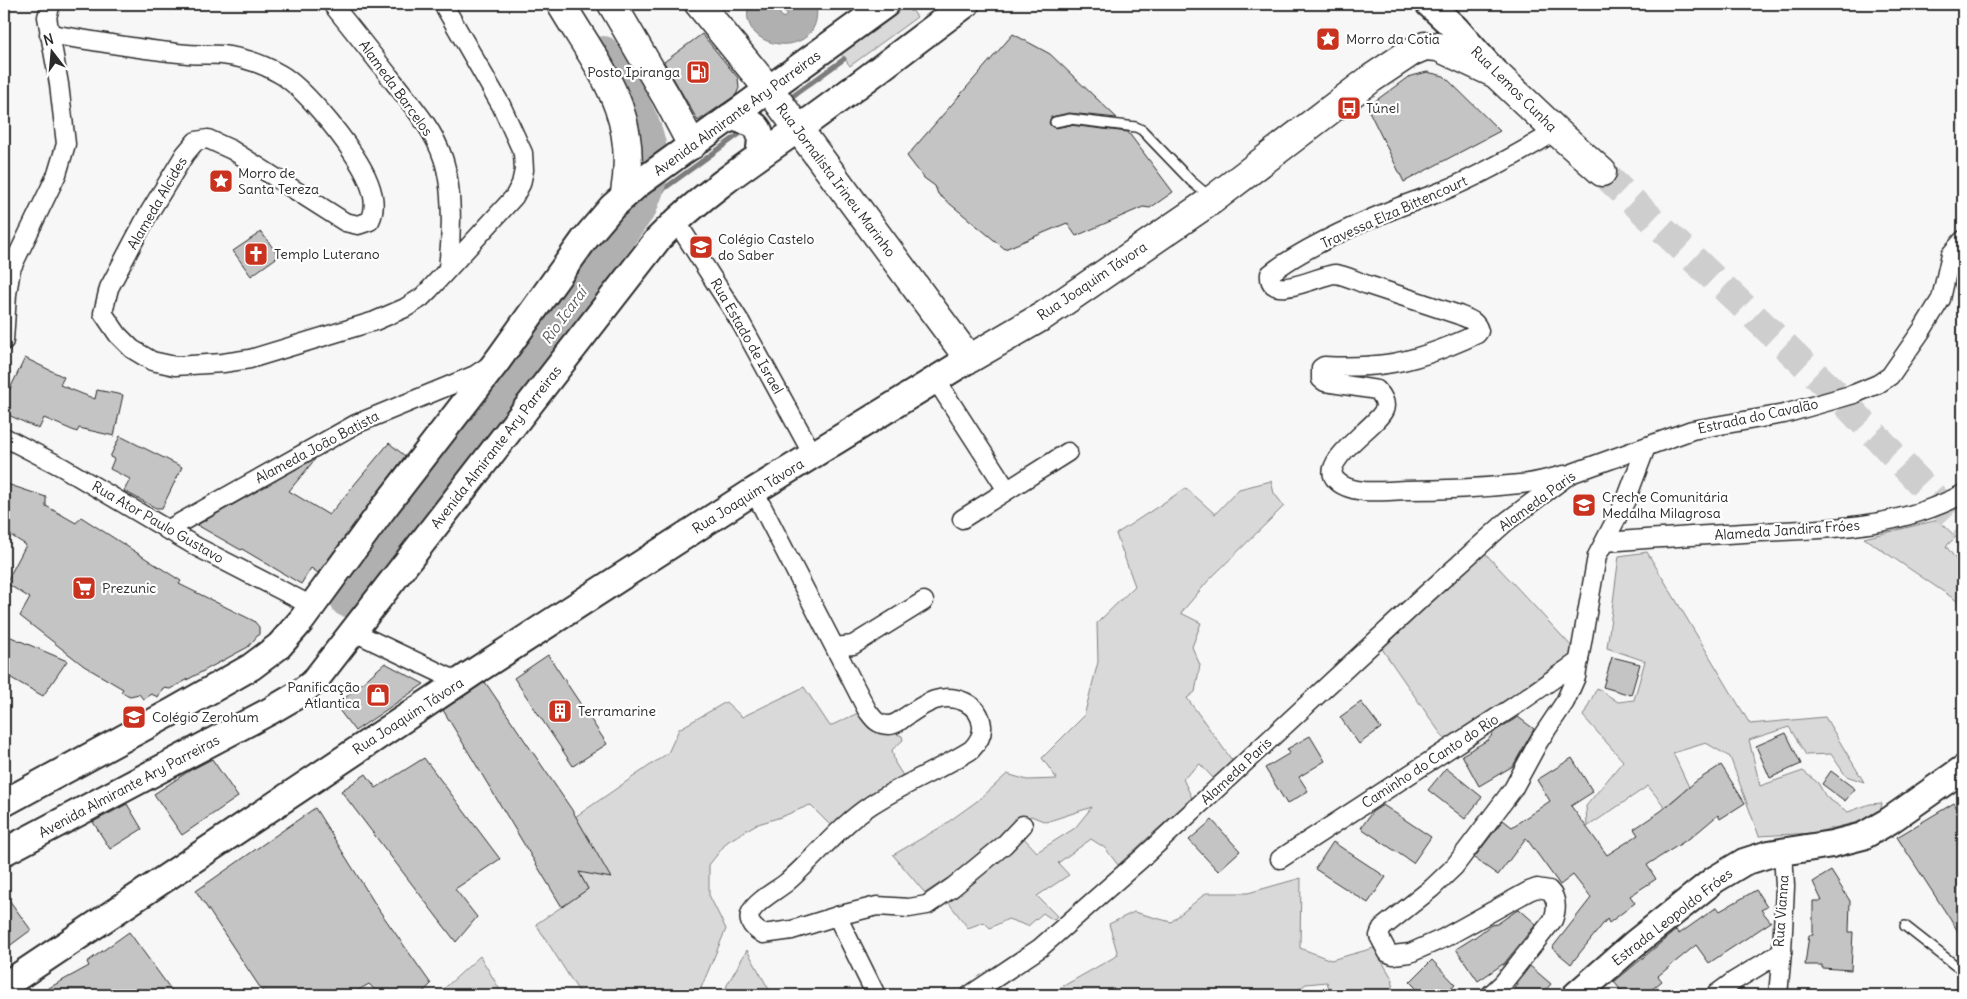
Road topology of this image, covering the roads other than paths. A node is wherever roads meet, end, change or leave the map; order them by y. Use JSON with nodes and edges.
{"nodes":[{"id":1,"x":51,"y":4,"type":"edge"},
{"id":2,"x":332,"y":4,"type":"edge"},
{"id":3,"x":443,"y":4,"type":"edge"},
{"id":4,"x":561,"y":4,"type":"edge"},
{"id":5,"x":612,"y":4,"type":"edge"},
{"id":6,"x":699,"y":4,"type":"edge"},
{"id":7,"x":886,"y":4,"type":"edge"},
{"id":8,"x":966,"y":4,"type":"edge"},
{"id":9,"x":1429,"y":4,"type":"edge"},
{"id":10,"x":48,"y":34,"type":"junction"},
{"id":11,"x":1496,"y":74,"type":"junction"},
{"id":12,"x":771,"y":93,"type":"junction"},
{"id":13,"x":1055,"y":122,"type":"dead end"},
{"id":14,"x":796,"y":126,"type":"junction"},
{"id":15,"x":1556,"y":132,"type":"junction"},
{"id":16,"x":749,"y":133,"type":"junction"},
{"id":17,"x":683,"y":152,"type":"junction"},
{"id":18,"x":1602,"y":172,"type":"tunnel mouth"},
{"id":19,"x":635,"y":186,"type":"junction"},
{"id":20,"x":1212,"y":200,"type":"junction"},
{"id":21,"x":676,"y":221,"type":"junction"},
{"id":22,"x":1963,"y":240,"type":"edge"},
{"id":23,"x":448,"y":267,"type":"junction"},
{"id":24,"x":4,"y":341,"type":"edge"},
{"id":25,"x":498,"y":360,"type":"junction"},
{"id":26,"x":969,"y":360,"type":"junction"},
{"id":27,"x":936,"y":380,"type":"junction"},
{"id":28,"x":4,"y":437,"type":"edge"},
{"id":29,"x":1646,"y":447,"type":"junction"},
{"id":30,"x":1068,"y":452,"type":"dead end"},
{"id":31,"x":813,"y":454,"type":"junction"},
{"id":32,"x":1570,"y":474,"type":"junction"},
{"id":33,"x":1007,"y":490,"type":"junction"},
{"id":34,"x":754,"y":491,"type":"junction"},
{"id":35,"x":1963,"y":494,"type":"edge"},
{"id":36,"x":962,"y":519,"type":"dead end"},
{"id":37,"x":167,"y":530,"type":"junction"},
{"id":38,"x":1605,"y":542,"type":"junction"},
{"id":39,"x":924,"y":601,"type":"dead end"},
{"id":40,"x":312,"y":606,"type":"junction"},
{"id":41,"x":352,"y":631,"type":"junction"},
{"id":42,"x":835,"y":647,"type":"junction"},
{"id":43,"x":1579,"y":662,"type":"junction"},
{"id":44,"x":459,"y":682,"type":"junction"},
{"id":45,"x":1963,"y":769,"type":"edge"},
{"id":46,"x":4,"y":803,"type":"edge"},
{"id":47,"x":1023,"y":825,"type":"dead end"},
{"id":48,"x":4,"y":852,"type":"edge"},
{"id":49,"x":1784,"y":853,"type":"junction"},
{"id":50,"x":1280,"y":859,"type":"dead end"},
{"id":51,"x":837,"y":916,"type":"junction"},
{"id":52,"x":1905,"y":926,"type":"dead end"},
{"id":53,"x":1782,"y":952,"type":"junction"},
{"id":54,"x":1963,"y":967,"type":"edge"},
{"id":55,"x":4,"y":986,"type":"edge"},
{"id":56,"x":876,"y":995,"type":"edge"},
{"id":57,"x":970,"y":995,"type":"edge"},
{"id":58,"x":1490,"y":995,"type":"edge"},
{"id":59,"x":1576,"y":995,"type":"edge"},
{"id":60,"x":1715,"y":995,"type":"edge"},
{"id":61,"x":1778,"y":995,"type":"edge"}],
"edges":[{"from":1,"to":10,"type":"street"},
{"from":2,"to":23,"type":"street","name":"Alameda Barcelos"},
{"from":3,"to":23,"type":"street"},
{"from":4,"to":19,"type":"main road"},
{"from":5,"to":17,"type":"main road"},
{"from":6,"to":12,"type":"main road","name":"Rua Jornalista Irineu Marinho"},
{"from":7,"to":12,"type":"main road","name":"Avenida Almirante Ary Parreiras"},
{"from":8,"to":14,"type":"main road","name":"Avenida Almirante Ary Parreiras"},
{"from":9,"to":11,"type":"main road","name":"Rua Lemos Cunha"},
{"from":10,"to":23,"type":"street","name":"Alameda Alcides"},
{"from":10,"to":24,"type":"street"},
{"from":11,"to":15,"type":"main road","name":"Rua Lemos Cunha"},
{"from":11,"to":20,"type":"main road","name":"Rua Joaquim Távora"},
{"from":12,"to":14,"type":"main road","name":"Rua Jornalista Irineu Marinho"},
{"from":12,"to":16,"type":"main road","name":"Avenida Almirante Ary Parreiras"},
{"from":13,"to":20,"type":"lane"},
{"from":14,"to":16,"type":"main road","name":"Avenida Almirante Ary Parreiras"},
{"from":14,"to":26,"type":"main road","name":"Rua Jornalista Irineu Marinho"},
{"from":15,"to":18,"type":"main road","name":"Rua Lemos Cunha"},
{"from":15,"to":32,"type":"street","name":"Travessa Elza Bittencourt"},
{"from":16,"to":17,"type":"main road","name":"Avenida Almirante Ary Parreiras"},
{"from":16,"to":21,"type":"main road","name":"Avenida Almirante Ary Parreiras"},
{"from":17,"to":19,"type":"main road","name":"Avenida Almirante Ary Parreiras"},
{"from":19,"to":25,"type":"main road","name":"Avenida Almirante Ary Parreiras"},
{"from":20,"to":26,"type":"main road","name":"Rua Joaquim Távora"},
{"from":21,"to":31,"type":"street","name":"Rua Estado de Israel"},
{"from":21,"to":41,"type":"main road","name":"Avenida Almirante Ary Parreiras"},
{"from":22,"to":29,"type":"street","name":"Estrada do Cavalão"},
{"from":25,"to":37,"type":"street","name":"Alameda João Batista"},
{"from":25,"to":40,"type":"main road","name":"Avenida Almirante Ary Parreiras"},
{"from":26,"to":27,"type":"main road","name":"Rua Joaquim Távora"},
{"from":27,"to":31,"type":"main road","name":"Rua Joaquim Távora"},
{"from":27,"to":33,"type":"street"},
{"from":28,"to":37,"type":"street","name":"Rua Ator Paulo Gustavo"},
{"from":29,"to":32,"type":"street","name":"Alameda Paris"},
{"from":29,"to":38,"type":"street"},
{"from":30,"to":33,"type":"street"},
{"from":31,"to":34,"type":"main road","name":"Rua Joaquim Távora"},
{"from":32,"to":57,"type":"street","name":"Alameda Paris"},
{"from":33,"to":36,"type":"street"},
{"from":34,"to":42,"type":"street"},
{"from":34,"to":44,"type":"main road","name":"Rua Joaquim Távora"},
{"from":35,"to":38,"type":"street","name":"Alameda Jandira Fróes"},
{"from":37,"to":40,"type":"street","name":"Rua Ator Paulo Gustavo"},
{"from":38,"to":43,"type":"street"},
{"from":39,"to":42,"type":"street"},
{"from":40,"to":46,"type":"main road","name":"Avenida Almirante Ary Parreiras"},
{"from":41,"to":44,"type":"street"},
{"from":41,"to":48,"type":"main road","name":"Avenida Almirante Ary Parreiras"},
{"from":42,"to":51,"type":"street"},
{"from":43,"to":50,"type":"street","name":"Caminho do Canto do Rio"},
{"from":43,"to":58,"type":"street"},
{"from":44,"to":55,"type":"main road","name":"Rua Joaquim Távora"},
{"from":45,"to":49,"type":"main road","name":"Estrada Leopoldo Fróes"},
{"from":47,"to":51,"type":"street"},
{"from":49,"to":53,"type":"street","name":"Rua Vianna"},
{"from":49,"to":59,"type":"main road","name":"Estrada Leopoldo Fróes"},
{"from":51,"to":56,"type":"street"},
{"from":52,"to":54,"type":"lane"},
{"from":53,"to":60,"type":"street","name":"Rua Vianna"},
{"from":53,"to":61,"type":"street"}]}
